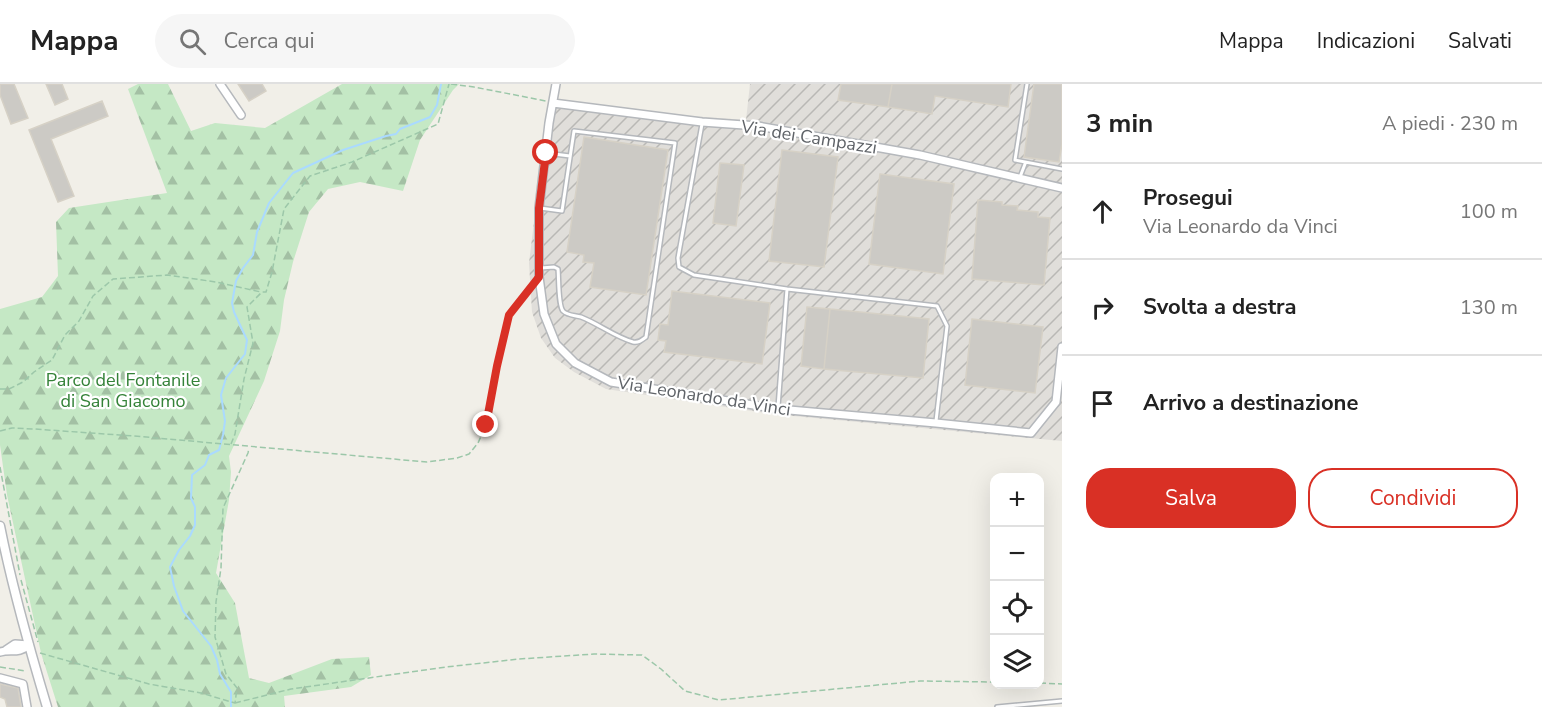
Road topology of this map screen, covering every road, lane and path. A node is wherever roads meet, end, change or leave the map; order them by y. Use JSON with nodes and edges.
{"nodes":[{"id":1,"x":220,"y":84,"type":"edge"},
{"id":2,"x":450,"y":84,"type":"edge"},
{"id":3,"x":556,"y":84,"type":"edge"},
{"id":4,"x":1027,"y":84,"type":"edge"},
{"id":5,"x":553,"y":103,"type":"junction"},
{"id":6,"x":241,"y":115,"type":"dead end"},
{"id":7,"x":702,"y":122,"type":"junction"},
{"id":8,"x":546,"y":153,"type":"junction"},
{"id":9,"x":570,"y":156,"type":"junction"},
{"id":10,"x":1026,"y":163,"type":"junction"},
{"id":11,"x":1062,"y":169,"type":"edge"},
{"id":12,"x":1019,"y":178,"type":"junction"},
{"id":13,"x":1062,"y":188,"type":"edge"},
{"id":14,"x":539,"y":208,"type":"junction"},
{"id":15,"x":539,"y":268,"type":"junction"},
{"id":16,"x":539,"y":277,"type":"junction"},
{"id":17,"x":788,"y":289,"type":"junction"},
{"id":18,"x":262,"y":292,"type":"junction"},
{"id":19,"x":1062,"y":347,"type":"edge"},
{"id":20,"x":0,"y":389,"type":"edge"},
{"id":21,"x":778,"y":410,"type":"junction"},
{"id":22,"x":936,"y":423,"type":"junction"},
{"id":23,"x":0,"y":431,"type":"edge"},
{"id":24,"x":231,"y":444,"type":"junction"},
{"id":25,"x":249,"y":447,"type":"junction"},
{"id":26,"x":0,"y":526,"type":"edge"},
{"id":27,"x":30,"y":648,"type":"junction"},
{"id":28,"x":3,"y":651,"type":"edge"},
{"id":29,"x":0,"y":678,"type":"edge"},
{"id":30,"x":990,"y":682,"type":"edge"},
{"id":31,"x":1044,"y":683,"type":"edge"},
{"id":32,"x":1062,"y":684,"type":"edge"},
{"id":33,"x":1062,"y":701,"type":"edge"},
{"id":34,"x":234,"y":703,"type":"junction"},
{"id":35,"x":27,"y":707,"type":"edge"},
{"id":36,"x":47,"y":707,"type":"edge"},
{"id":37,"x":997,"y":707,"type":"edge"}],
"edges":[{"from":1,"to":6,"type":"street"},
{"from":2,"to":5,"type":"path"},
{"from":2,"to":18,"type":"path"},
{"from":3,"to":5,"type":"street","name":"Via Leonardo da Vinci"},
{"from":4,"to":10,"type":"lane"},
{"from":5,"to":7,"type":"street","name":"Via dei Campazzi"},
{"from":5,"to":8,"type":"street","name":"Via Leonardo da Vinci"},
{"from":7,"to":12,"type":"street","name":"Via dei Campazzi"},
{"from":7,"to":17,"type":"lane"},
{"from":8,"to":9,"type":"lane"},
{"from":8,"to":14,"type":"street","name":"Via Leonardo da Vinci"},
{"from":9,"to":14,"type":"lane"},
{"from":9,"to":15,"type":"lane"},
{"from":10,"to":11,"type":"lane"},
{"from":10,"to":12,"type":"lane"},
{"from":12,"to":13,"type":"street","name":"Via dei Campazzi"},
{"from":14,"to":15,"type":"street","name":"Via Leonardo da Vinci"},
{"from":15,"to":16,"type":"street","name":"Via Leonardo da Vinci"},
{"from":16,"to":21,"type":"street","name":"Via Leonardo da Vinci"},
{"from":16,"to":25,"type":"path"},
{"from":17,"to":21,"type":"lane"},
{"from":17,"to":22,"type":"lane"},
{"from":18,"to":20,"type":"path"},
{"from":18,"to":24,"type":"path"},
{"from":19,"to":22,"type":"street","name":"Via Leonardo da Vinci"},
{"from":21,"to":22,"type":"street","name":"Via Leonardo da Vinci"},
{"from":23,"to":24,"type":"path"},
{"from":24,"to":25,"type":"path"},
{"from":25,"to":34,"type":"path"},
{"from":26,"to":27,"type":"street"},
{"from":27,"to":28,"type":"street"},
{"from":27,"to":34,"type":"path"},
{"from":27,"to":36,"type":"street"},
{"from":29,"to":35,"type":"street"},
{"from":30,"to":34,"type":"path"},
{"from":31,"to":32,"type":"path"},
{"from":33,"to":37,"type":"lane"}]}
